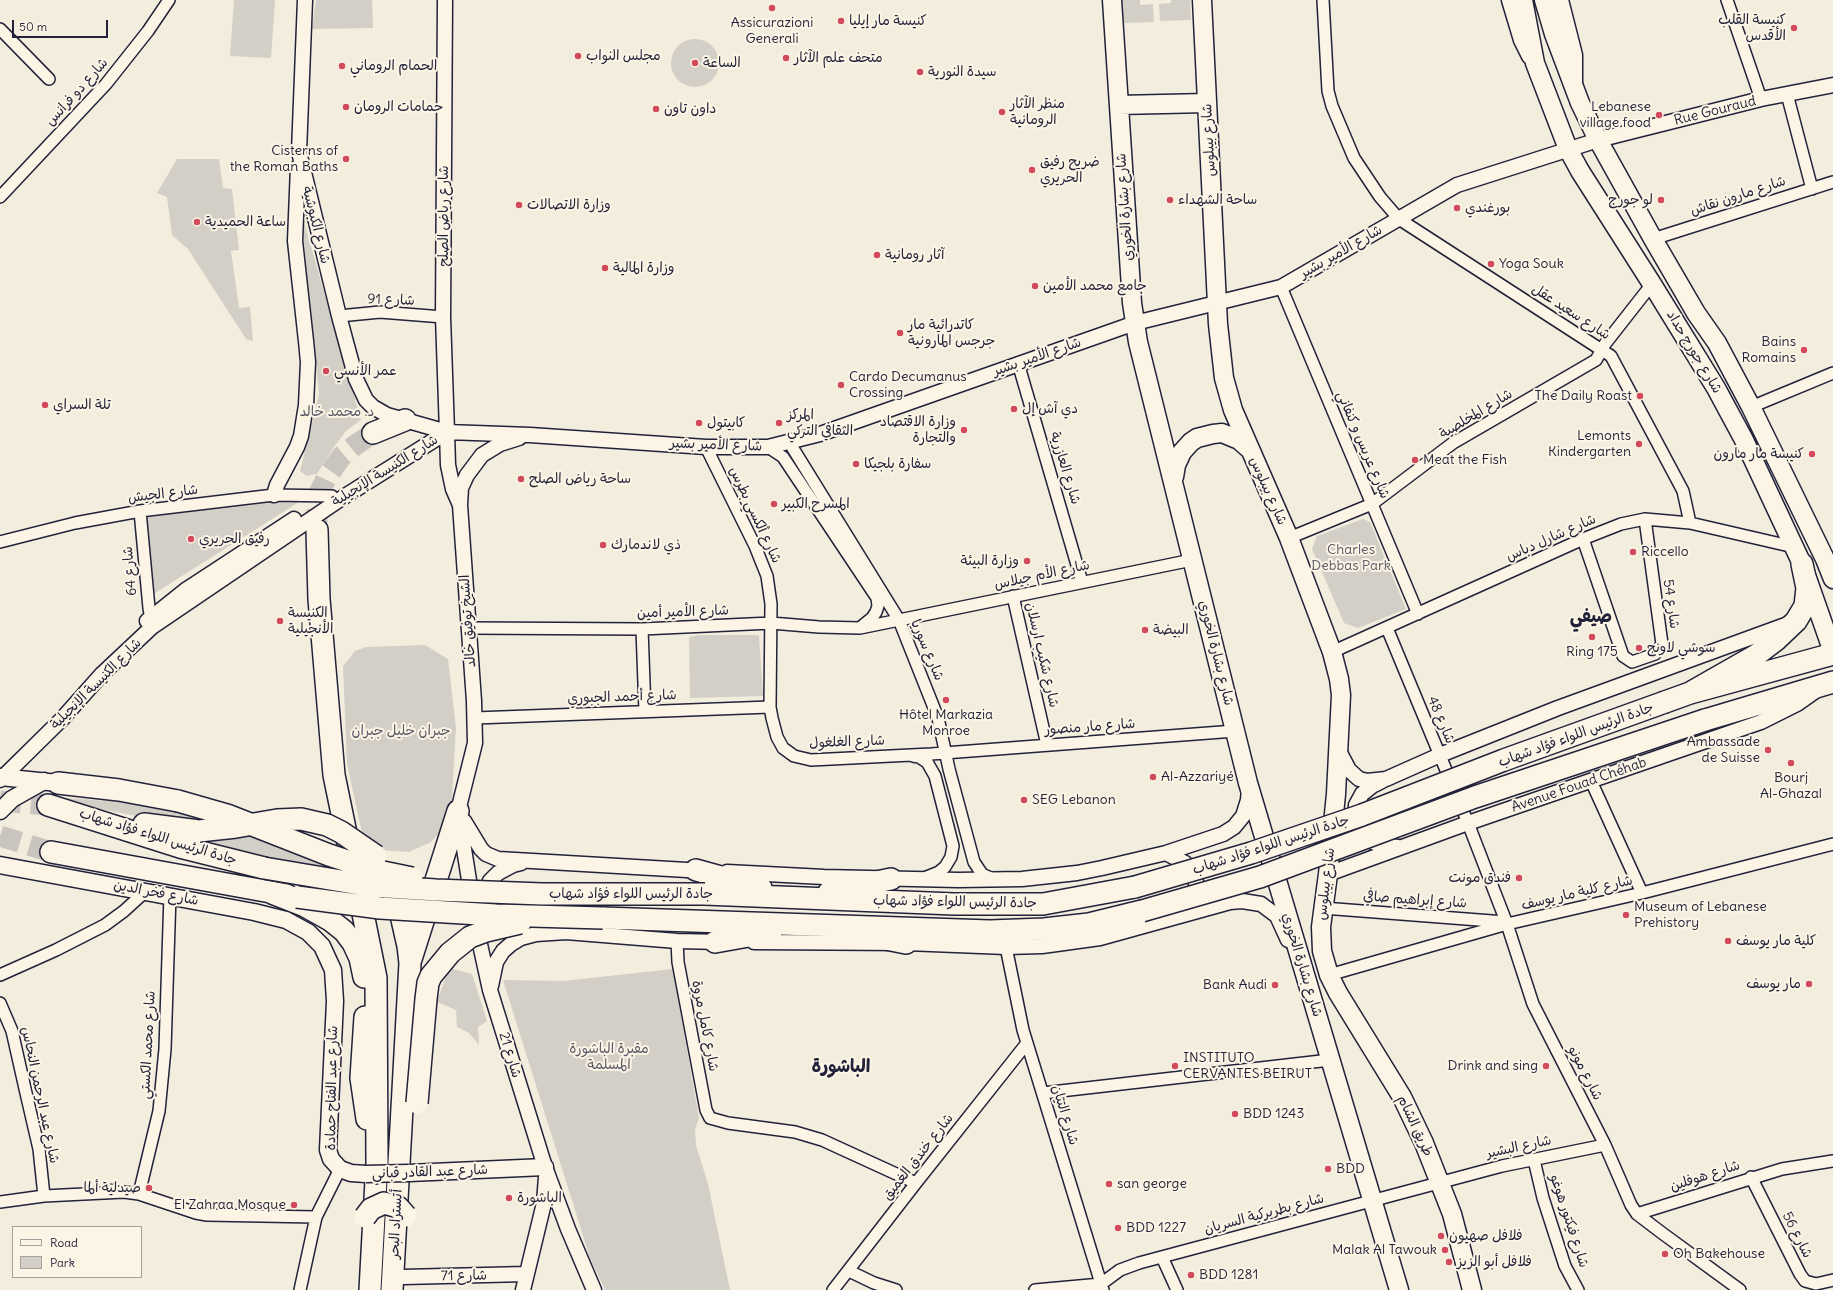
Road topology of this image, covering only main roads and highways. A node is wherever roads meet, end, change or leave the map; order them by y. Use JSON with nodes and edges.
{"nodes":[{"id":1,"x":1112,"y":0,"type":"edge"},
{"id":2,"x":1202,"y":0,"type":"edge"},
{"id":3,"x":1510,"y":0,"type":"edge"},
{"id":4,"x":1523,"y":0,"type":"edge"},
{"id":5,"x":1544,"y":0,"type":"edge"},
{"id":6,"x":1560,"y":0,"type":"edge"},
{"id":7,"x":1535,"y":63,"type":"junction"},
{"id":8,"x":1574,"y":85,"type":"junction"},
{"id":9,"x":1207,"y":103,"type":"junction"},
{"id":10,"x":1119,"y":105,"type":"junction"},
{"id":11,"x":405,"y":420,"type":"road end"},
{"id":12,"x":373,"y":434,"type":"tunnel mouth"},
{"id":13,"x":1248,"y":448,"type":"junction"},
{"id":14,"x":1173,"y":478,"type":"junction"},
{"id":15,"x":317,"y":530,"type":"tunnel mouth"},
{"id":16,"x":1798,"y":555,"type":"junction"},
{"id":17,"x":1829,"y":558,"type":"edge"},
{"id":18,"x":1833,"y":579,"type":"edge"},
{"id":19,"x":1833,"y":653,"type":"edge"},
{"id":20,"x":1828,"y":683,"type":"edge"},
{"id":21,"x":1690,"y":693,"type":"junction"},
{"id":22,"x":1,"y":777,"type":"edge"},
{"id":23,"x":51,"y":782,"type":"junction"},
{"id":24,"x":0,"y":810,"type":"edge"},
{"id":25,"x":458,"y":811,"type":"road end"},
{"id":26,"x":51,"y":852,"type":"tunnel mouth"},
{"id":27,"x":1,"y":864,"type":"edge"},
{"id":28,"x":696,"y":870,"type":"road end"},
{"id":29,"x":891,"y":879,"type":"road end"},
{"id":30,"x":480,"y":892,"type":"junction"},
{"id":31,"x":272,"y":893,"type":"junction"},
{"id":32,"x":799,"y":898,"type":"junction"},
{"id":33,"x":574,"y":917,"type":"junction"},
{"id":34,"x":814,"y":924,"type":"junction"},
{"id":35,"x":308,"y":932,"type":"joint"},
{"id":36,"x":715,"y":942,"type":"road end"},
{"id":37,"x":906,"y":943,"type":"road end"},
{"id":38,"x":410,"y":963,"type":"junction"},
{"id":39,"x":1329,"y":975,"type":"joint"},
{"id":40,"x":545,"y":1167,"type":"road end"},
{"id":41,"x":407,"y":1168,"type":"junction"},
{"id":42,"x":340,"y":1169,"type":"joint"},
{"id":43,"x":369,"y":1170,"type":"junction"},
{"id":44,"x":406,"y":1216,"type":"junction"},
{"id":45,"x":365,"y":1217,"type":"junction"},
{"id":46,"x":399,"y":1286,"type":"edge"},
{"id":47,"x":360,"y":1290,"type":"edge"},
{"id":48,"x":370,"y":1290,"type":"edge"},
{"id":49,"x":1399,"y":1290,"type":"edge"},
{"id":50,"x":1472,"y":1290,"type":"edge"}],
"edges":[{"from":1,"to":10,"type":"main road","name":"شارع بشارة الخوري"},
{"from":2,"to":9,"type":"main road","name":"شارع بيبلوس"},
{"from":3,"to":7,"type":"main road","name":"شارع جورج حداد"},
{"from":4,"to":7,"type":"main road","name":"شارع جورج حداد"},
{"from":5,"to":8,"type":"main road","name":"شارع جورج حداد"},
{"from":6,"to":8,"type":"main road","name":"شارع جورج حداد"},
{"from":7,"to":16,"type":"main road","name":"شارع جورج حداد"},
{"from":8,"to":17,"type":"main road","name":"شارع جورج حداد"},
{"from":9,"to":10,"type":"main road"},
{"from":9,"to":13,"type":"main road","name":"شارع بيبلوس"},
{"from":10,"to":14,"type":"main road","name":"شارع بشارة الخوري"},
{"from":11,"to":12,"type":"highway"},
{"from":13,"to":14,"type":"main road"},
{"from":13,"to":39,"type":"main road","name":"شارع بيبلوس"},
{"from":14,"to":49,"type":"main road","name":"شارع بشارة الخوري"},
{"from":15,"to":43,"type":"highway"},
{"from":16,"to":19,"type":"main road","name":"شارع جورج حداد"},
{"from":16,"to":21,"type":"highway"},
{"from":17,"to":18,"type":"main road","name":"شارع جورج حداد"},
{"from":19,"to":21,"type":"highway","name":"جادة الرئيس اللواء فؤاد شهاب"},
{"from":20,"to":34,"type":"highway","name":"جادة الرئيس اللواء فؤاد شهاب","bridge":true},
{"from":21,"to":32,"type":"highway","name":"جادة الرئيس اللواء فؤاد شهاب","bridge":true},
{"from":22,"to":23,"type":"main road"},
{"from":23,"to":24,"type":"main road"},
{"from":23,"to":30,"type":"highway","bridge":true},
{"from":25,"to":38,"type":"highway"},
{"from":26,"to":31,"type":"highway","name":"جادة الرئيس اللواء فؤاد شهاب"},
{"from":27,"to":35,"type":"main road","name":"شارع فخر الدين"},
{"from":28,"to":32,"type":"highway"},
{"from":29,"to":32,"type":"highway"},
{"from":30,"to":32,"type":"highway","name":"جادة الرئيس اللواء فؤاد شهاب","bridge":true},
{"from":30,"to":38,"type":"highway","name":"جادة الرئيس اللواء فؤاد شهاب","bridge":true},
{"from":31,"to":33,"type":"highway","name":"جادة الرئيس اللواء فؤاد شهاب","bridge":true},
{"from":31,"to":43,"type":"highway"},
{"from":33,"to":34,"type":"highway","name":"جادة الرئيس اللواء فؤاد شهاب","bridge":true},
{"from":33,"to":41,"type":"highway","bridge":true},
{"from":34,"to":36,"type":"highway"},
{"from":34,"to":37,"type":"highway"},
{"from":35,"to":42,"type":"main road","name":"شارع عبد الفتاح حمادة"},
{"from":38,"to":41,"type":"highway"},
{"from":39,"to":50,"type":"main road","name":"طريق الشام"},
{"from":40,"to":41,"type":"main road","name":"شارع عبد القادر قباني"},
{"from":41,"to":43,"type":"main road","name":"شارع عبد القادر قباني","bridge":true},
{"from":41,"to":44,"type":"highway"},
{"from":41,"to":46,"type":"highway","name":"أتستراد البحر"},
{"from":42,"to":43,"type":"main road","name":"شارع عبد القادر قباني"},
{"from":43,"to":45,"type":"highway"},
{"from":43,"to":48,"type":"highway","name":"أتستراد البحر"},
{"from":44,"to":45,"type":"highway","bridge":true},
{"from":44,"to":46,"type":"highway"},
{"from":45,"to":47,"type":"highway"}]}
